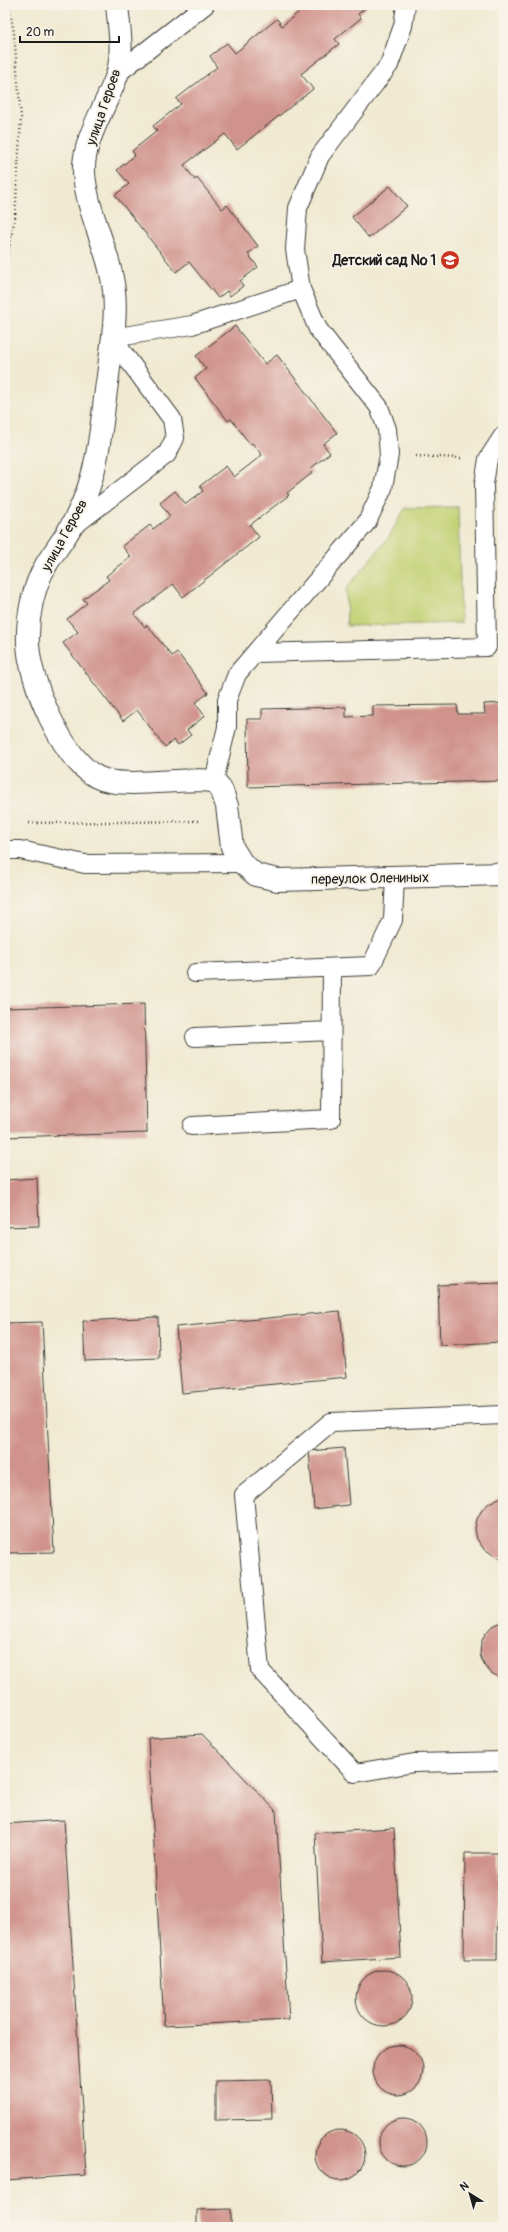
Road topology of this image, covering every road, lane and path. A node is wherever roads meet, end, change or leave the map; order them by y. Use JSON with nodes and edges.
{"nodes":[{"id":1,"x":9,"y":5,"type":"edge"},
{"id":2,"x":117,"y":5,"type":"edge"},
{"id":3,"x":205,"y":5,"type":"edge"},
{"id":4,"x":406,"y":5,"type":"edge"},
{"id":5,"x":118,"y":73,"type":"junction"},
{"id":6,"x":5,"y":269,"type":"edge"},
{"id":7,"x":301,"y":289,"type":"junction"},
{"id":8,"x":112,"y":338,"type":"junction"},
{"id":9,"x":503,"y":436,"type":"edge"},
{"id":10,"x":388,"y":455,"type":"junction"},
{"id":11,"x":488,"y":459,"type":"junction"},
{"id":12,"x":70,"y":529,"type":"junction"},
{"id":13,"x":256,"y":653,"type":"junction"},
{"id":14,"x":214,"y":781,"type":"junction"},
{"id":15,"x":207,"y":821,"type":"dead end"},
{"id":16,"x":28,"y":823,"type":"dead end"},
{"id":17,"x":5,"y":850,"type":"edge"},
{"id":18,"x":242,"y":863,"type":"junction"},
{"id":19,"x":503,"y":874,"type":"edge"},
{"id":20,"x":395,"y":877,"type":"junction"},
{"id":21,"x":332,"y":968,"type":"junction"},
{"id":22,"x":195,"y":973,"type":"dead end"},
{"id":23,"x":330,"y":1031,"type":"junction"},
{"id":24,"x":195,"y":1037,"type":"dead end"},
{"id":25,"x":192,"y":1126,"type":"dead end"},
{"id":26,"x":503,"y":1415,"type":"edge"},
{"id":27,"x":503,"y":1761,"type":"edge"}],
"edges":[{"from":1,"to":6,"type":"path"},
{"from":2,"to":5,"type":"street","name":"улица Героев"},
{"from":3,"to":5,"type":"lane"},
{"from":4,"to":7,"type":"lane"},
{"from":5,"to":8,"type":"street","name":"улица Героев"},
{"from":7,"to":8,"type":"lane"},
{"from":7,"to":10,"type":"lane"},
{"from":8,"to":12,"type":"street","name":"улица Героев"},
{"from":8,"to":12,"type":"lane"},
{"from":9,"to":11,"type":"lane"},
{"from":10,"to":11,"type":"path"},
{"from":10,"to":13,"type":"lane"},
{"from":11,"to":13,"type":"lane"},
{"from":12,"to":14,"type":"street","name":"улица Героев"},
{"from":13,"to":14,"type":"lane"},
{"from":14,"to":18,"type":"street"},
{"from":15,"to":16,"type":"path"},
{"from":17,"to":18,"type":"lane"},
{"from":18,"to":20,"type":"street","name":"переулок Олениных"},
{"from":19,"to":20,"type":"street","name":"переулок Олениных"},
{"from":20,"to":21,"type":"lane"},
{"from":21,"to":22,"type":"lane"},
{"from":21,"to":23,"type":"lane"},
{"from":23,"to":24,"type":"lane"},
{"from":23,"to":25,"type":"lane"},
{"from":26,"to":27,"type":"lane"}]}
